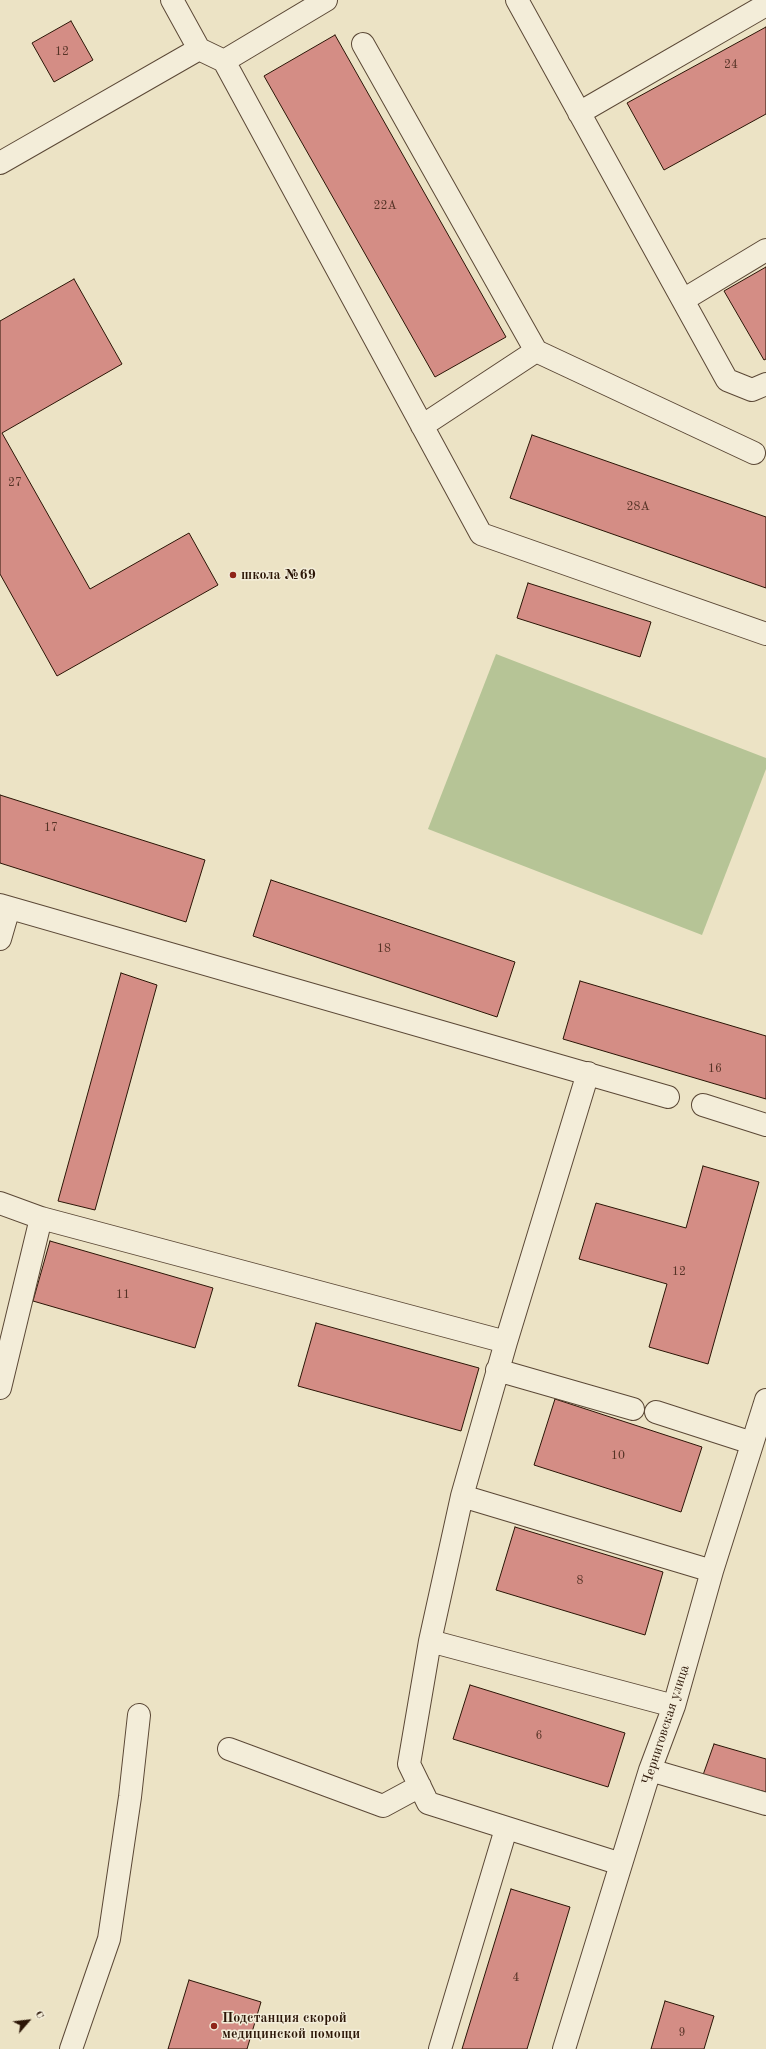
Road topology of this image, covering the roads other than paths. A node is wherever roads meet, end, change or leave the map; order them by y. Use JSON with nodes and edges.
{"nodes":[{"id":1,"x":172,"y":0,"type":"edge"},
{"id":2,"x":326,"y":0,"type":"edge"},
{"id":3,"x":517,"y":0,"type":"edge"},
{"id":4,"x":766,"y":5,"type":"edge"},
{"id":5,"x":363,"y":44,"type":"dead end"},
{"id":6,"x":199,"y":49,"type":"junction"},
{"id":7,"x":224,"y":61,"type":"junction"},
{"id":8,"x":579,"y":113,"type":"junction"},
{"id":9,"x":0,"y":163,"type":"edge"},
{"id":10,"x":766,"y":250,"type":"edge"},
{"id":11,"x":683,"y":300,"type":"junction"},
{"id":12,"x":536,"y":350,"type":"junction"},
{"id":13,"x":766,"y":384,"type":"edge"},
{"id":14,"x":422,"y":426,"type":"junction"},
{"id":15,"x":754,"y":453,"type":"dead end"},
{"id":16,"x":766,"y":634,"type":"edge"},
{"id":17,"x":4,"y":907,"type":"edge"},
{"id":18,"x":0,"y":939,"type":"edge"},
{"id":19,"x":588,"y":1073,"type":"junction"},
{"id":20,"x":668,"y":1097,"type":"dead end"},
{"id":21,"x":703,"y":1105,"type":"dead end"},
{"id":22,"x":766,"y":1125,"type":"edge"},
{"id":23,"x":0,"y":1203,"type":"edge"},
{"id":24,"x":41,"y":1218,"type":"junction"},
{"id":25,"x":506,"y":1342,"type":"junction"},
{"id":26,"x":497,"y":1370,"type":"junction"},
{"id":27,"x":0,"y":1388,"type":"edge"},
{"id":28,"x":766,"y":1400,"type":"edge"},
{"id":29,"x":633,"y":1409,"type":"dead end"},
{"id":30,"x":656,"y":1412,"type":"dead end"},
{"id":31,"x":752,"y":1443,"type":"junction"},
{"id":32,"x":462,"y":1496,"type":"junction"},
{"id":33,"x":712,"y":1572,"type":"junction"},
{"id":34,"x":430,"y":1642,"type":"junction"},
{"id":35,"x":674,"y":1706,"type":"junction"},
{"id":36,"x":139,"y":1715,"type":"dead end"},
{"id":37,"x":229,"y":1749,"type":"dead end"},
{"id":38,"x":650,"y":1770,"type":"junction"},
{"id":39,"x":420,"y":1786,"type":"junction"},
{"id":40,"x":766,"y":1804,"type":"edge"},
{"id":41,"x":506,"y":1829,"type":"junction"},
{"id":42,"x":621,"y":1864,"type":"junction"},
{"id":43,"x":71,"y":2049,"type":"edge"},
{"id":44,"x":440,"y":2049,"type":"edge"},
{"id":45,"x":564,"y":2049,"type":"edge"}],
"edges":[{"from":1,"to":6,"type":"street"},
{"from":2,"to":7,"type":"street"},
{"from":3,"to":8,"type":"street"},
{"from":4,"to":8,"type":"street"},
{"from":5,"to":12,"type":"street"},
{"from":6,"to":7,"type":"street"},
{"from":6,"to":9,"type":"street"},
{"from":7,"to":14,"type":"street"},
{"from":8,"to":11,"type":"street"},
{"from":10,"to":11,"type":"street"},
{"from":11,"to":13,"type":"street"},
{"from":12,"to":14,"type":"street"},
{"from":12,"to":15,"type":"street"},
{"from":14,"to":16,"type":"street"},
{"from":17,"to":18,"type":"street"},
{"from":17,"to":19,"type":"street"},
{"from":19,"to":20,"type":"street"},
{"from":19,"to":25,"type":"street"},
{"from":21,"to":22,"type":"street"},
{"from":23,"to":24,"type":"street"},
{"from":24,"to":25,"type":"street"},
{"from":24,"to":27,"type":"street"},
{"from":25,"to":26,"type":"street"},
{"from":26,"to":29,"type":"street"},
{"from":26,"to":32,"type":"street"},
{"from":28,"to":31,"type":"street","name":"Черниговская улица"},
{"from":30,"to":31,"type":"street"},
{"from":31,"to":33,"type":"street","name":"Черниговская улица"},
{"from":32,"to":33,"type":"street"},
{"from":32,"to":34,"type":"street"},
{"from":33,"to":35,"type":"street","name":"Черниговская улица"},
{"from":34,"to":35,"type":"street"},
{"from":34,"to":39,"type":"street"},
{"from":35,"to":38,"type":"street","name":"Черниговская улица"},
{"from":36,"to":43,"type":"street"},
{"from":37,"to":39,"type":"street"},
{"from":38,"to":40,"type":"street"},
{"from":38,"to":42,"type":"street","name":"Черниговская улица"},
{"from":39,"to":41,"type":"street"},
{"from":41,"to":42,"type":"street"},
{"from":41,"to":44,"type":"street"},
{"from":42,"to":45,"type":"street","name":"Черниговская улица"}]}
